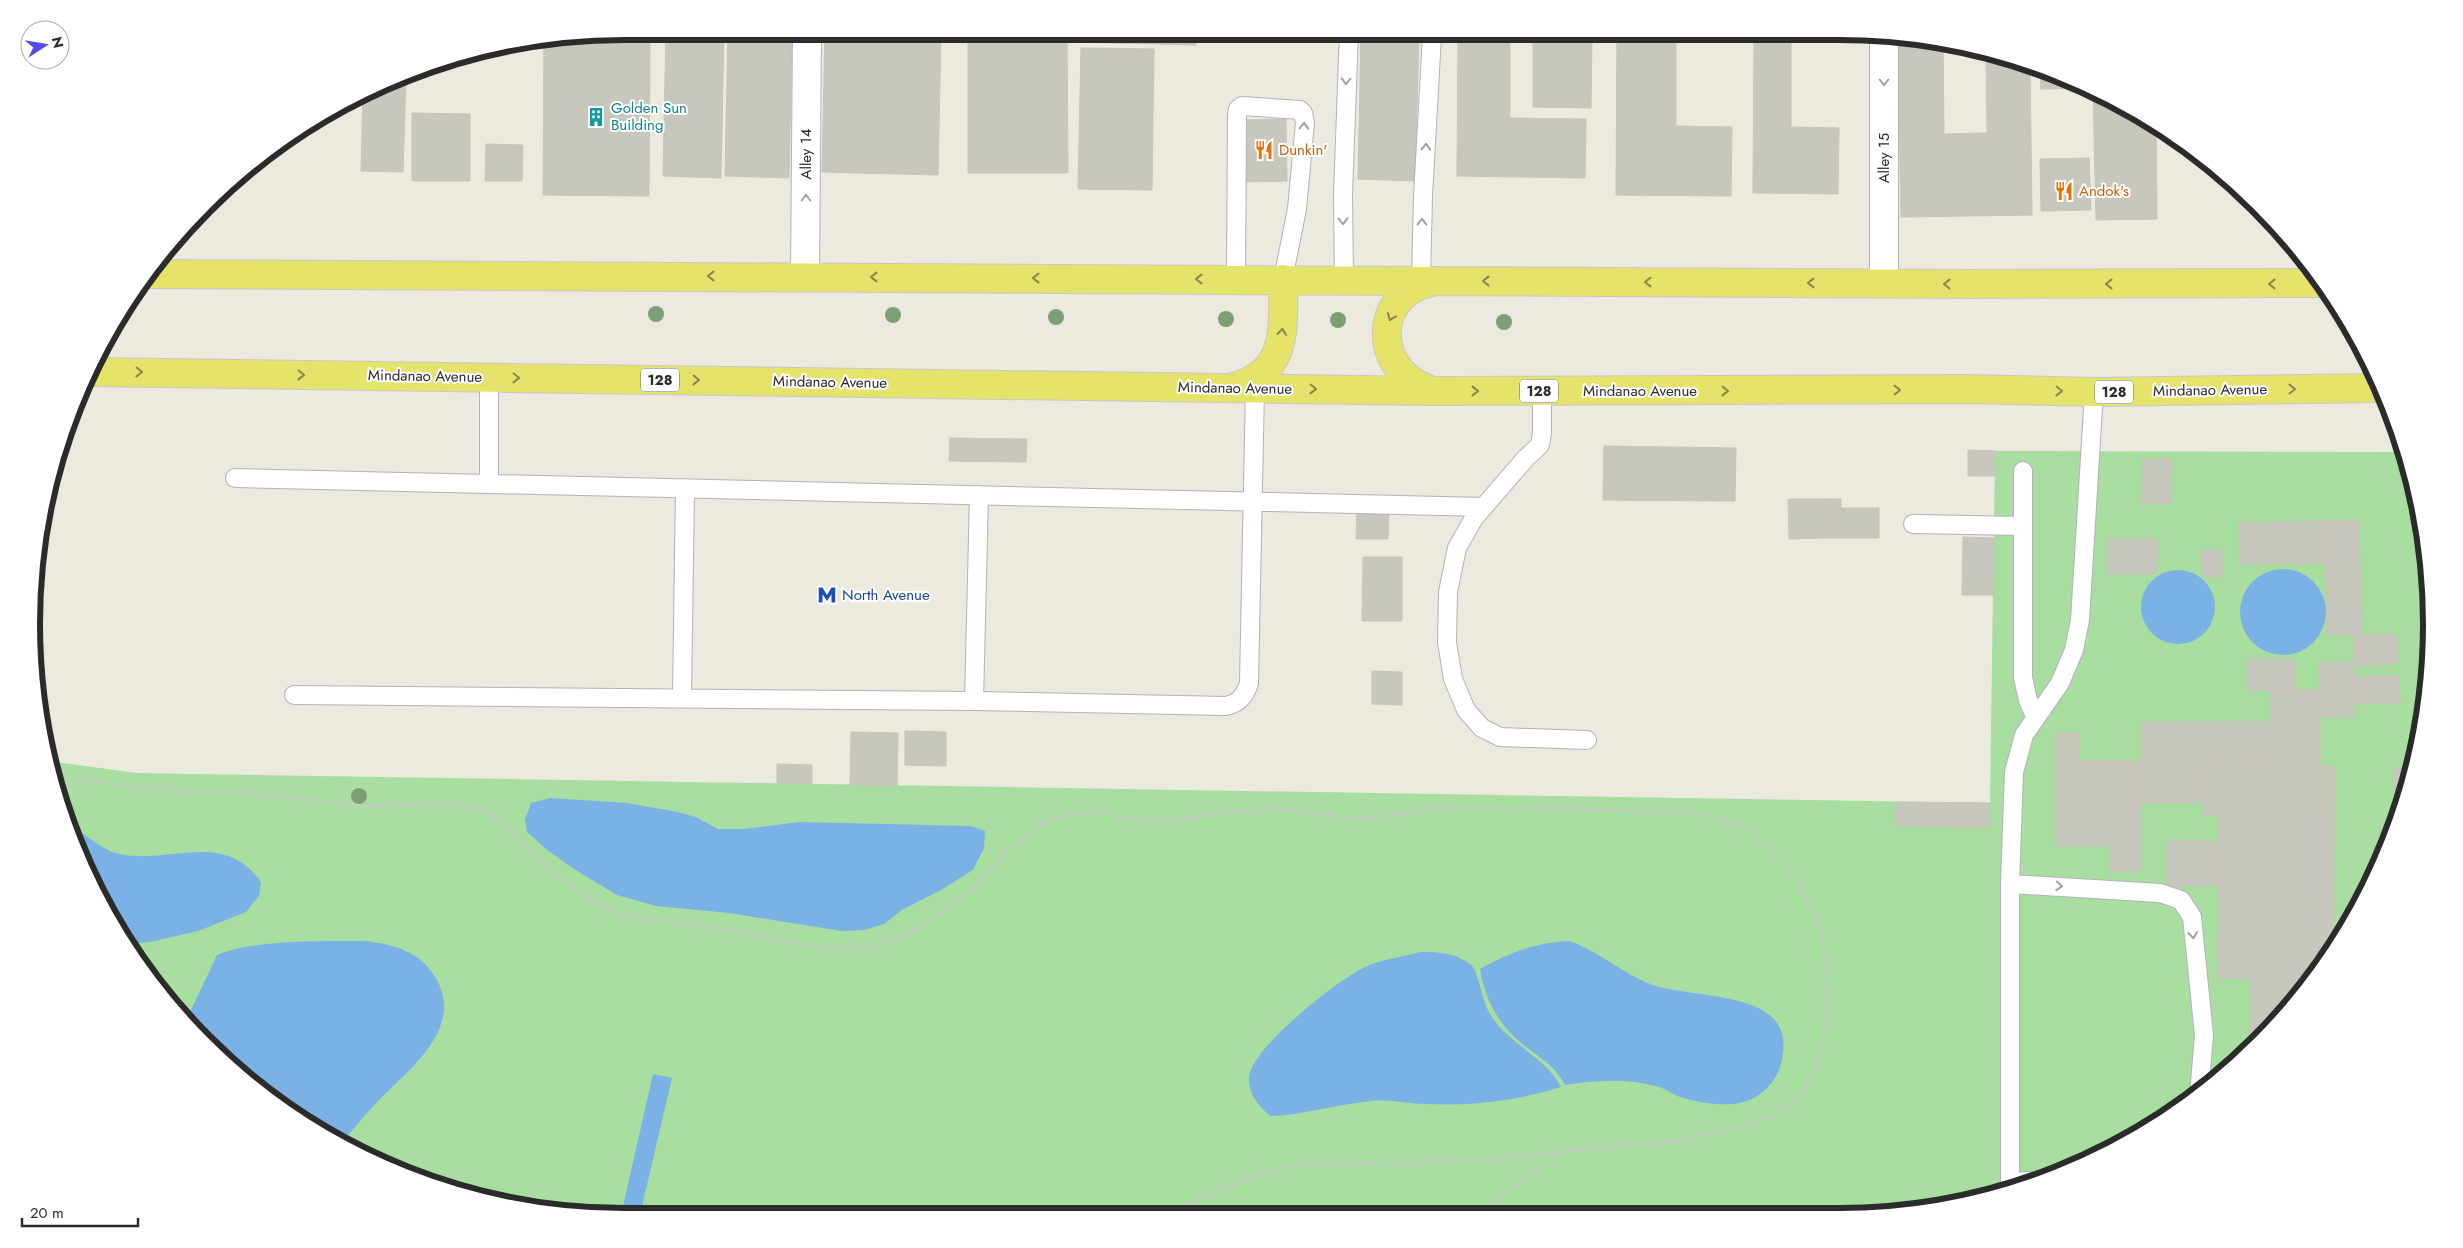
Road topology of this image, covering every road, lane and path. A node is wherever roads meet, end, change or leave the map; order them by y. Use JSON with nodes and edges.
{"nodes":[{"id":1,"x":807,"y":40,"type":"edge"},
{"id":2,"x":1349,"y":40,"type":"edge"},
{"id":3,"x":1432,"y":40,"type":"edge"},
{"id":4,"x":1884,"y":42,"type":"edge"},
{"id":5,"x":157,"y":274,"type":"edge"},
{"id":6,"x":805,"y":277,"type":"junction"},
{"id":7,"x":1236,"y":279,"type":"junction"},
{"id":8,"x":1283,"y":280,"type":"junction"},
{"id":9,"x":1344,"y":280,"type":"junction"},
{"id":10,"x":1431,"y":280,"type":"junction"},
{"id":11,"x":1884,"y":283,"type":"junction"},
{"id":12,"x":2313,"y":284,"type":"edge"},
{"id":13,"x":97,"y":372,"type":"edge"},
{"id":14,"x":489,"y":377,"type":"junction"},
{"id":15,"x":1242,"y":388,"type":"junction"},
{"id":16,"x":2373,"y":388,"type":"edge"},
{"id":17,"x":1432,"y":391,"type":"junction"},
{"id":18,"x":1542,"y":391,"type":"junction"},
{"id":19,"x":2094,"y":392,"type":"junction"},
{"id":20,"x":2023,"y":471,"type":"dead end"},
{"id":21,"x":235,"y":478,"type":"dead end"},
{"id":22,"x":488,"y":484,"type":"junction"},
{"id":23,"x":685,"y":488,"type":"junction"},
{"id":24,"x":979,"y":495,"type":"junction"},
{"id":25,"x":1253,"y":502,"type":"junction"},
{"id":26,"x":1484,"y":507,"type":"junction"},
{"id":27,"x":1912,"y":524,"type":"dead end"},
{"id":28,"x":2023,"y":526,"type":"junction"},
{"id":29,"x":294,"y":695,"type":"dead end"},
{"id":30,"x":682,"y":698,"type":"junction"},
{"id":31,"x":974,"y":701,"type":"junction"},
{"id":32,"x":2036,"y":718,"type":"junction"},
{"id":33,"x":1587,"y":740,"type":"dead end"},
{"id":34,"x":61,"y":777,"type":"edge"},
{"id":35,"x":2010,"y":884,"type":"junction"},
{"id":36,"x":2200,"y":1083,"type":"edge"},
{"id":37,"x":1561,"y":1151,"type":"junction"},
{"id":38,"x":2010,"y":1182,"type":"edge"},
{"id":39,"x":1176,"y":1208,"type":"edge"},
{"id":40,"x":1485,"y":1208,"type":"edge"}],
"edges":[{"from":6,"to":1,"type":"street","name":"Alley 14","one_way":true},
{"from":2,"to":9,"type":"lane","one_way":true},
{"from":10,"to":3,"type":"lane","one_way":true},
{"from":4,"to":11,"type":"street","name":"Alley 15","one_way":true},
{"from":6,"to":5,"type":"main road","one_way":true},
{"from":7,"to":6,"type":"main road","one_way":true},
{"from":7,"to":8,"type":"main road"},
{"from":8,"to":7,"type":"lane","one_way":true},
{"from":8,"to":9,"type":"main road"},
{"from":15,"to":8,"type":"main road","one_way":true},
{"from":9,"to":10,"type":"main road"},
{"from":11,"to":10,"type":"main road","one_way":true},
{"from":10,"to":17,"type":"main road","one_way":true},
{"from":12,"to":11,"type":"main road","one_way":true},
{"from":13,"to":14,"type":"main road","name":"Mindanao Avenue","number":"128","one_way":true},
{"from":14,"to":15,"type":"main road","name":"Mindanao Avenue","number":"128","one_way":true},
{"from":14,"to":22,"type":"lane"},
{"from":15,"to":17,"type":"main road","name":"Mindanao Avenue","number":"128","one_way":true},
{"from":15,"to":25,"type":"lane"},
{"from":19,"to":16,"type":"main road","name":"Mindanao Avenue","number":"128","one_way":true},
{"from":17,"to":18,"type":"main road","name":"Mindanao Avenue","number":"128","one_way":true},
{"from":18,"to":19,"type":"main road","name":"Mindanao Avenue","number":"128","one_way":true},
{"from":18,"to":26,"type":"lane"},
{"from":19,"to":32,"type":"lane"},
{"from":20,"to":28,"type":"lane"},
{"from":21,"to":22,"type":"lane"},
{"from":22,"to":23,"type":"lane"},
{"from":23,"to":24,"type":"lane"},
{"from":23,"to":30,"type":"lane"},
{"from":24,"to":25,"type":"lane"},
{"from":24,"to":31,"type":"lane"},
{"from":25,"to":26,"type":"lane"},
{"from":25,"to":31,"type":"lane"},
{"from":26,"to":33,"type":"lane"},
{"from":27,"to":28,"type":"lane"},
{"from":28,"to":32,"type":"lane"},
{"from":29,"to":30,"type":"lane"},
{"from":30,"to":31,"type":"lane"},
{"from":32,"to":35,"type":"lane"},
{"from":34,"to":37,"type":"path"},
{"from":35,"to":36,"type":"lane","one_way":true},
{"from":35,"to":38,"type":"lane"},
{"from":37,"to":39,"type":"path"},
{"from":37,"to":40,"type":"path"}]}
